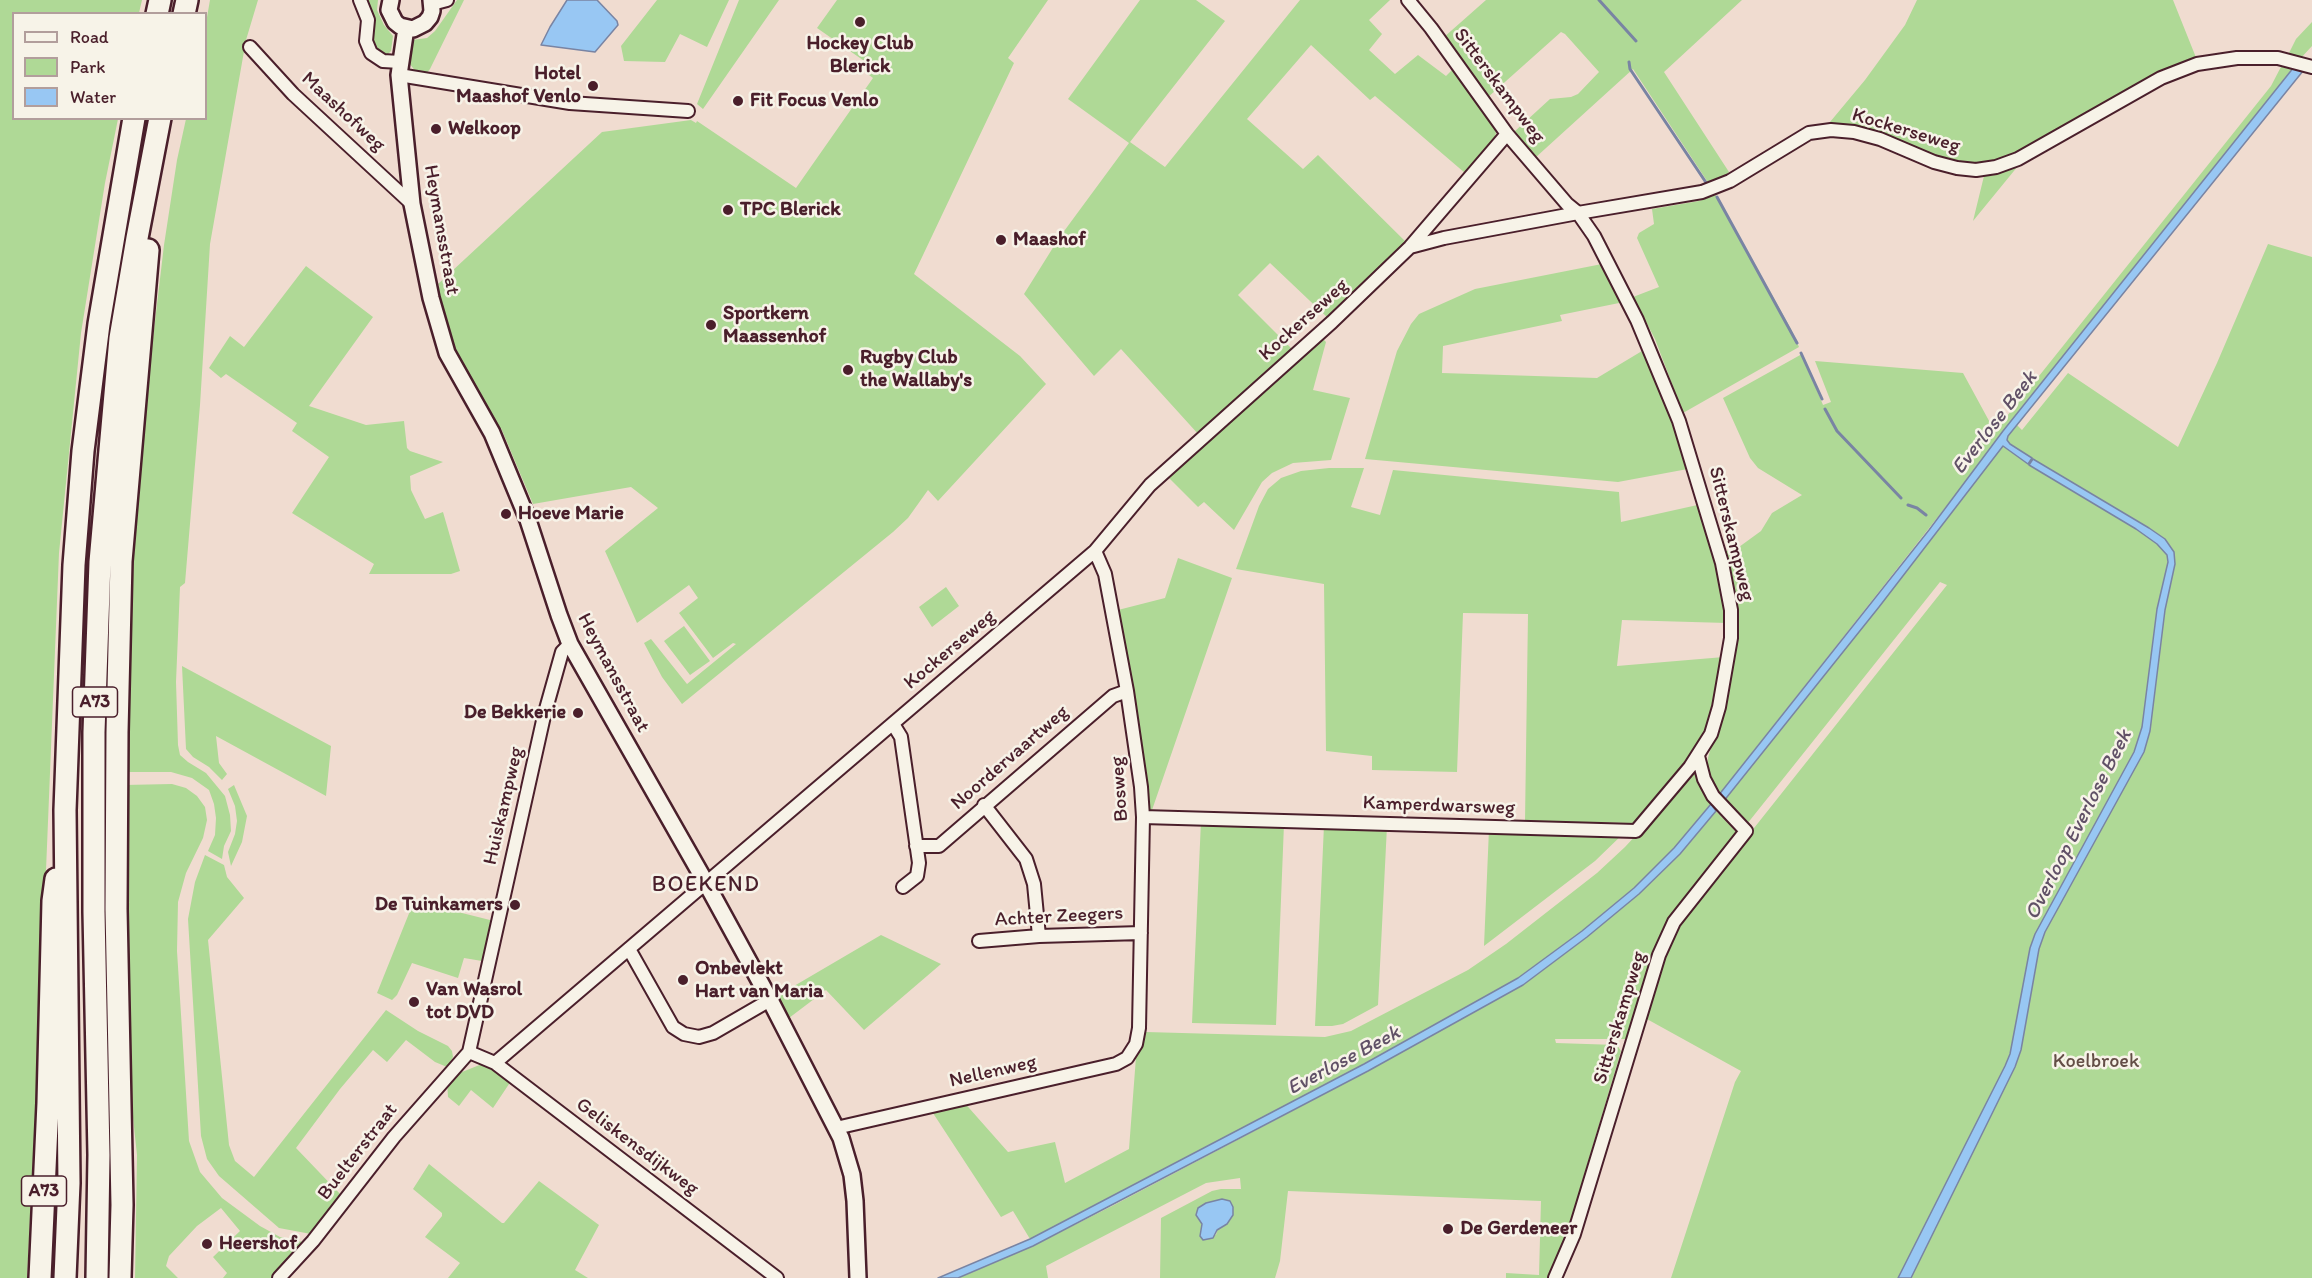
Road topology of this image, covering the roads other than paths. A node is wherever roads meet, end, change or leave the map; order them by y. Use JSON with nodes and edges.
{"nodes":[{"id":1,"x":360,"y":0,"type":"edge"},
{"id":2,"x":391,"y":0,"type":"edge"},
{"id":3,"x":1408,"y":0,"type":"edge"},
{"id":4,"x":436,"y":1,"type":"edge"},
{"id":5,"x":406,"y":28,"type":"junction"},
{"id":6,"x":250,"y":47,"type":"dead end"},
{"id":7,"x":2312,"y":67,"type":"edge"},
{"id":8,"x":399,"y":68,"type":"junction"},
{"id":9,"x":688,"y":111,"type":"dead end"},
{"id":10,"x":134,"y":120,"type":"edge"},
{"id":11,"x":159,"y":124,"type":"edge"},
{"id":12,"x":1507,"y":135,"type":"junction"},
{"id":13,"x":412,"y":204,"type":"junction"},
{"id":14,"x":1578,"y":213,"type":"junction"},
{"id":15,"x":1410,"y":247,"type":"junction"},
{"id":16,"x":1095,"y":551,"type":"junction"},
{"id":17,"x":570,"y":644,"type":"junction"},
{"id":18,"x":1127,"y":691,"type":"junction"},
{"id":19,"x":893,"y":724,"type":"junction"},
{"id":20,"x":1698,"y":756,"type":"junction"},
{"id":21,"x":984,"y":805,"type":"junction"},
{"id":22,"x":65,"y":810,"type":"junction"},
{"id":23,"x":1143,"y":817,"type":"junction"},
{"id":24,"x":916,"y":846,"type":"junction"},
{"id":25,"x":706,"y":883,"type":"junction"},
{"id":26,"x":903,"y":888,"type":"dead end"},
{"id":27,"x":1141,"y":933,"type":"junction"},
{"id":28,"x":1039,"y":936,"type":"junction"},
{"id":29,"x":979,"y":941,"type":"dead end"},
{"id":30,"x":629,"y":949,"type":"junction"},
{"id":31,"x":770,"y":1000,"type":"junction"},
{"id":32,"x":1139,"y":1028,"type":"joint"},
{"id":33,"x":469,"y":1052,"type":"junction"},
{"id":34,"x":495,"y":1063,"type":"junction"},
{"id":35,"x":836,"y":1128,"type":"junction"},
{"id":36,"x":40,"y":1278,"type":"edge"},
{"id":37,"x":65,"y":1278,"type":"edge"},
{"id":38,"x":97,"y":1278,"type":"edge"},
{"id":39,"x":120,"y":1278,"type":"edge"},
{"id":40,"x":279,"y":1278,"type":"edge"},
{"id":41,"x":777,"y":1278,"type":"edge"},
{"id":42,"x":858,"y":1278,"type":"edge"},
{"id":43,"x":1555,"y":1278,"type":"edge"}],
"edges":[{"from":1,"to":8,"type":"street"},
{"from":2,"to":5,"type":"street"},
{"from":3,"to":12,"type":"street","name":"Sitterskampweg"},
{"from":4,"to":5,"type":"street"},
{"from":5,"to":8,"type":"street","name":"Heymansstraat"},
{"from":6,"to":13,"type":"street","name":"Maashofweg"},
{"from":7,"to":14,"type":"street","name":"Kockerseweg"},
{"from":8,"to":9,"type":"street"},
{"from":8,"to":13,"type":"street","name":"Heymansstraat"},
{"from":10,"to":22,"type":"highway","number":"A73"},
{"from":11,"to":38,"type":"highway","number":"A73"},
{"from":11,"to":39,"type":"highway","number":"A73"},
{"from":12,"to":14,"type":"street","name":"Sitterskampweg"},
{"from":12,"to":15,"type":"street","name":"Kockerseweg"},
{"from":13,"to":17,"type":"street","name":"Heymansstraat"},
{"from":14,"to":15,"type":"street","name":"Kockerseweg"},
{"from":14,"to":20,"type":"street","name":"Sitterskampweg"},
{"from":15,"to":16,"type":"street","name":"Kockerseweg"},
{"from":16,"to":18,"type":"street","name":"Bosweg"},
{"from":16,"to":19,"type":"street","name":"Kockerseweg"},
{"from":17,"to":25,"type":"street","name":"Heymansstraat"},
{"from":17,"to":33,"type":"street","name":"Huiskampweg"},
{"from":18,"to":21,"type":"street","name":"Noordervaartweg"},
{"from":18,"to":23,"type":"street","name":"Bosweg"},
{"from":19,"to":24,"type":"street"},
{"from":19,"to":25,"type":"street","name":"Kockerseweg"},
{"from":20,"to":23,"type":"street","name":"Kamperdwarsweg"},
{"from":20,"to":43,"type":"street","name":"Sitterskampweg"},
{"from":21,"to":24,"type":"street","name":"Noordervaartweg"},
{"from":21,"to":28,"type":"street"},
{"from":22,"to":36,"type":"highway","number":"A73"},
{"from":22,"to":37,"type":"highway","number":"A73"},
{"from":23,"to":27,"type":"street","name":"Bosweg"},
{"from":24,"to":26,"type":"street"},
{"from":25,"to":30,"type":"street","name":"Kockerseweg"},
{"from":25,"to":31,"type":"street","name":"Heymansstraat"},
{"from":27,"to":28,"type":"street","name":"Achter Zeegers"},
{"from":27,"to":32,"type":"street","name":"Bosweg"},
{"from":28,"to":29,"type":"street","name":"Achter Zeegers"},
{"from":30,"to":31,"type":"street"},
{"from":30,"to":34,"type":"street","name":"Kockerseweg"},
{"from":31,"to":35,"type":"street","name":"Heymansstraat"},
{"from":32,"to":35,"type":"street","name":"Nellenweg"},
{"from":33,"to":34,"type":"street","name":"Geliskensdijkweg"},
{"from":33,"to":40,"type":"street","name":"Buelterstraat"},
{"from":34,"to":41,"type":"street","name":"Geliskensdijkweg"},
{"from":35,"to":42,"type":"street","name":"Heymansstraat"}]}
